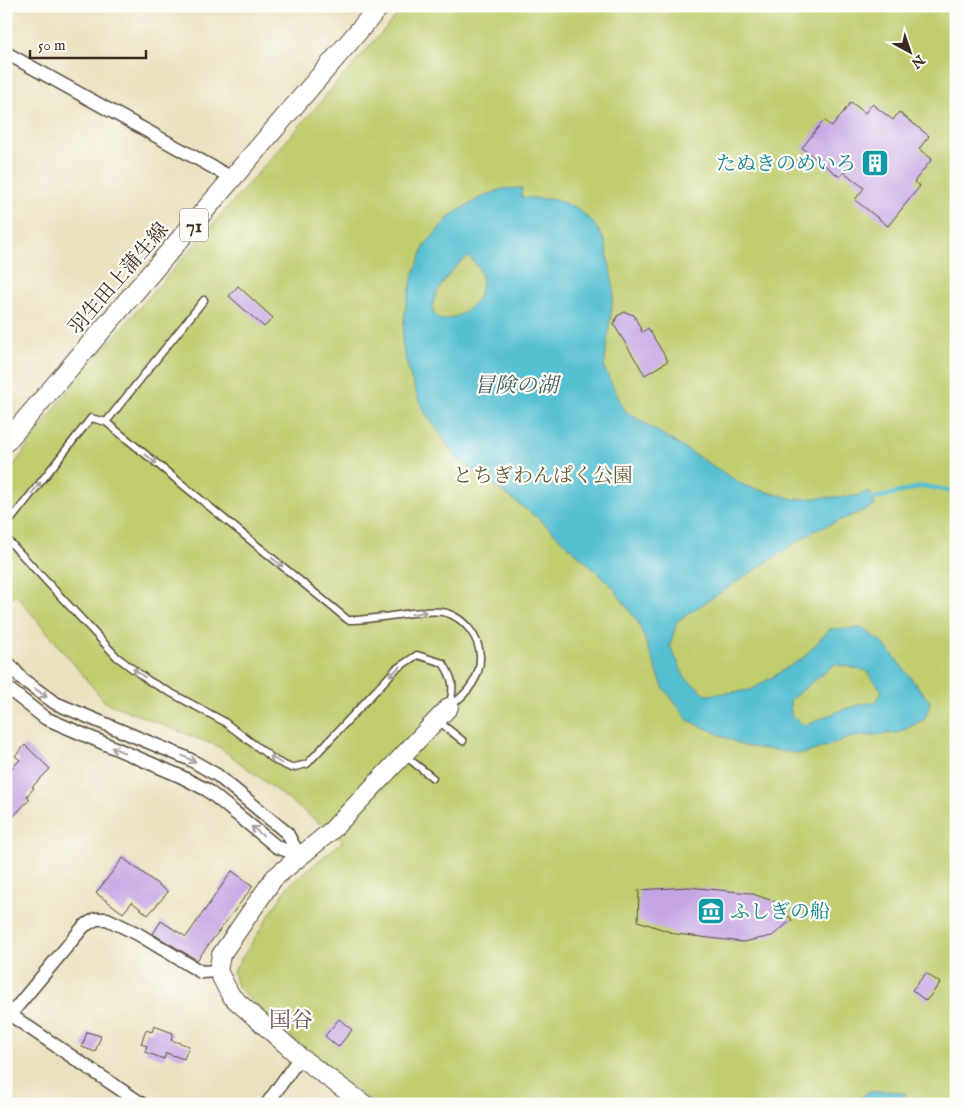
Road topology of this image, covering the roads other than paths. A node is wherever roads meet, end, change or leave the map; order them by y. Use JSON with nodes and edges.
{"nodes":[{"id":1,"x":380,"y":6,"type":"edge"},
{"id":2,"x":6,"y":53,"type":"edge"},
{"id":3,"x":234,"y":178,"type":"junction"},
{"id":4,"x":204,"y":300,"type":"dead end"},
{"id":5,"x":106,"y":422,"type":"junction"},
{"id":6,"x":6,"y":442,"type":"edge"},
{"id":7,"x":6,"y":526,"type":"edge"},
{"id":8,"x":6,"y":538,"type":"edge"},
{"id":9,"x":6,"y":660,"type":"edge"},
{"id":10,"x":6,"y":688,"type":"edge"},
{"id":11,"x":449,"y":707,"type":"junction"},
{"id":12,"x":436,"y":720,"type":"junction"},
{"id":13,"x":463,"y":741,"type":"dead end"},
{"id":14,"x":403,"y":754,"type":"junction"},
{"id":15,"x":433,"y":778,"type":"dead end"},
{"id":16,"x":299,"y":855,"type":"junction"},
{"id":17,"x":218,"y":971,"type":"junction"},
{"id":18,"x":8,"y":1013,"type":"edge"},
{"id":19,"x":300,"y":1058,"type":"junction"},
{"id":20,"x":142,"y":1104,"type":"edge"},
{"id":21,"x":267,"y":1104,"type":"edge"},
{"id":22,"x":364,"y":1104,"type":"edge"}],
"edges":[{"from":1,"to":3,"type":"main road","name":"羽生田上蒲生線","number":"71"},
{"from":2,"to":3,"type":"street"},
{"from":3,"to":6,"type":"main road","name":"羽生田上蒲生線","number":"71"},
{"from":4,"to":5,"type":"lane"},
{"from":7,"to":5,"type":"lane","one_way":true},
{"from":5,"to":11,"type":"lane","one_way":true},
{"from":11,"to":8,"type":"lane","one_way":true},
{"from":9,"to":16,"type":"street","one_way":true},
{"from":16,"to":10,"type":"street","one_way":true},
{"from":11,"to":12,"type":"street"},
{"from":12,"to":13,"type":"lane"},
{"from":12,"to":14,"type":"street"},
{"from":14,"to":15,"type":"lane"},
{"from":14,"to":16,"type":"street"},
{"from":16,"to":17,"type":"street"},
{"from":17,"to":18,"type":"street"},
{"from":17,"to":19,"type":"street"},
{"from":18,"to":20,"type":"street"},
{"from":19,"to":21,"type":"street"},
{"from":19,"to":22,"type":"street"}]}
